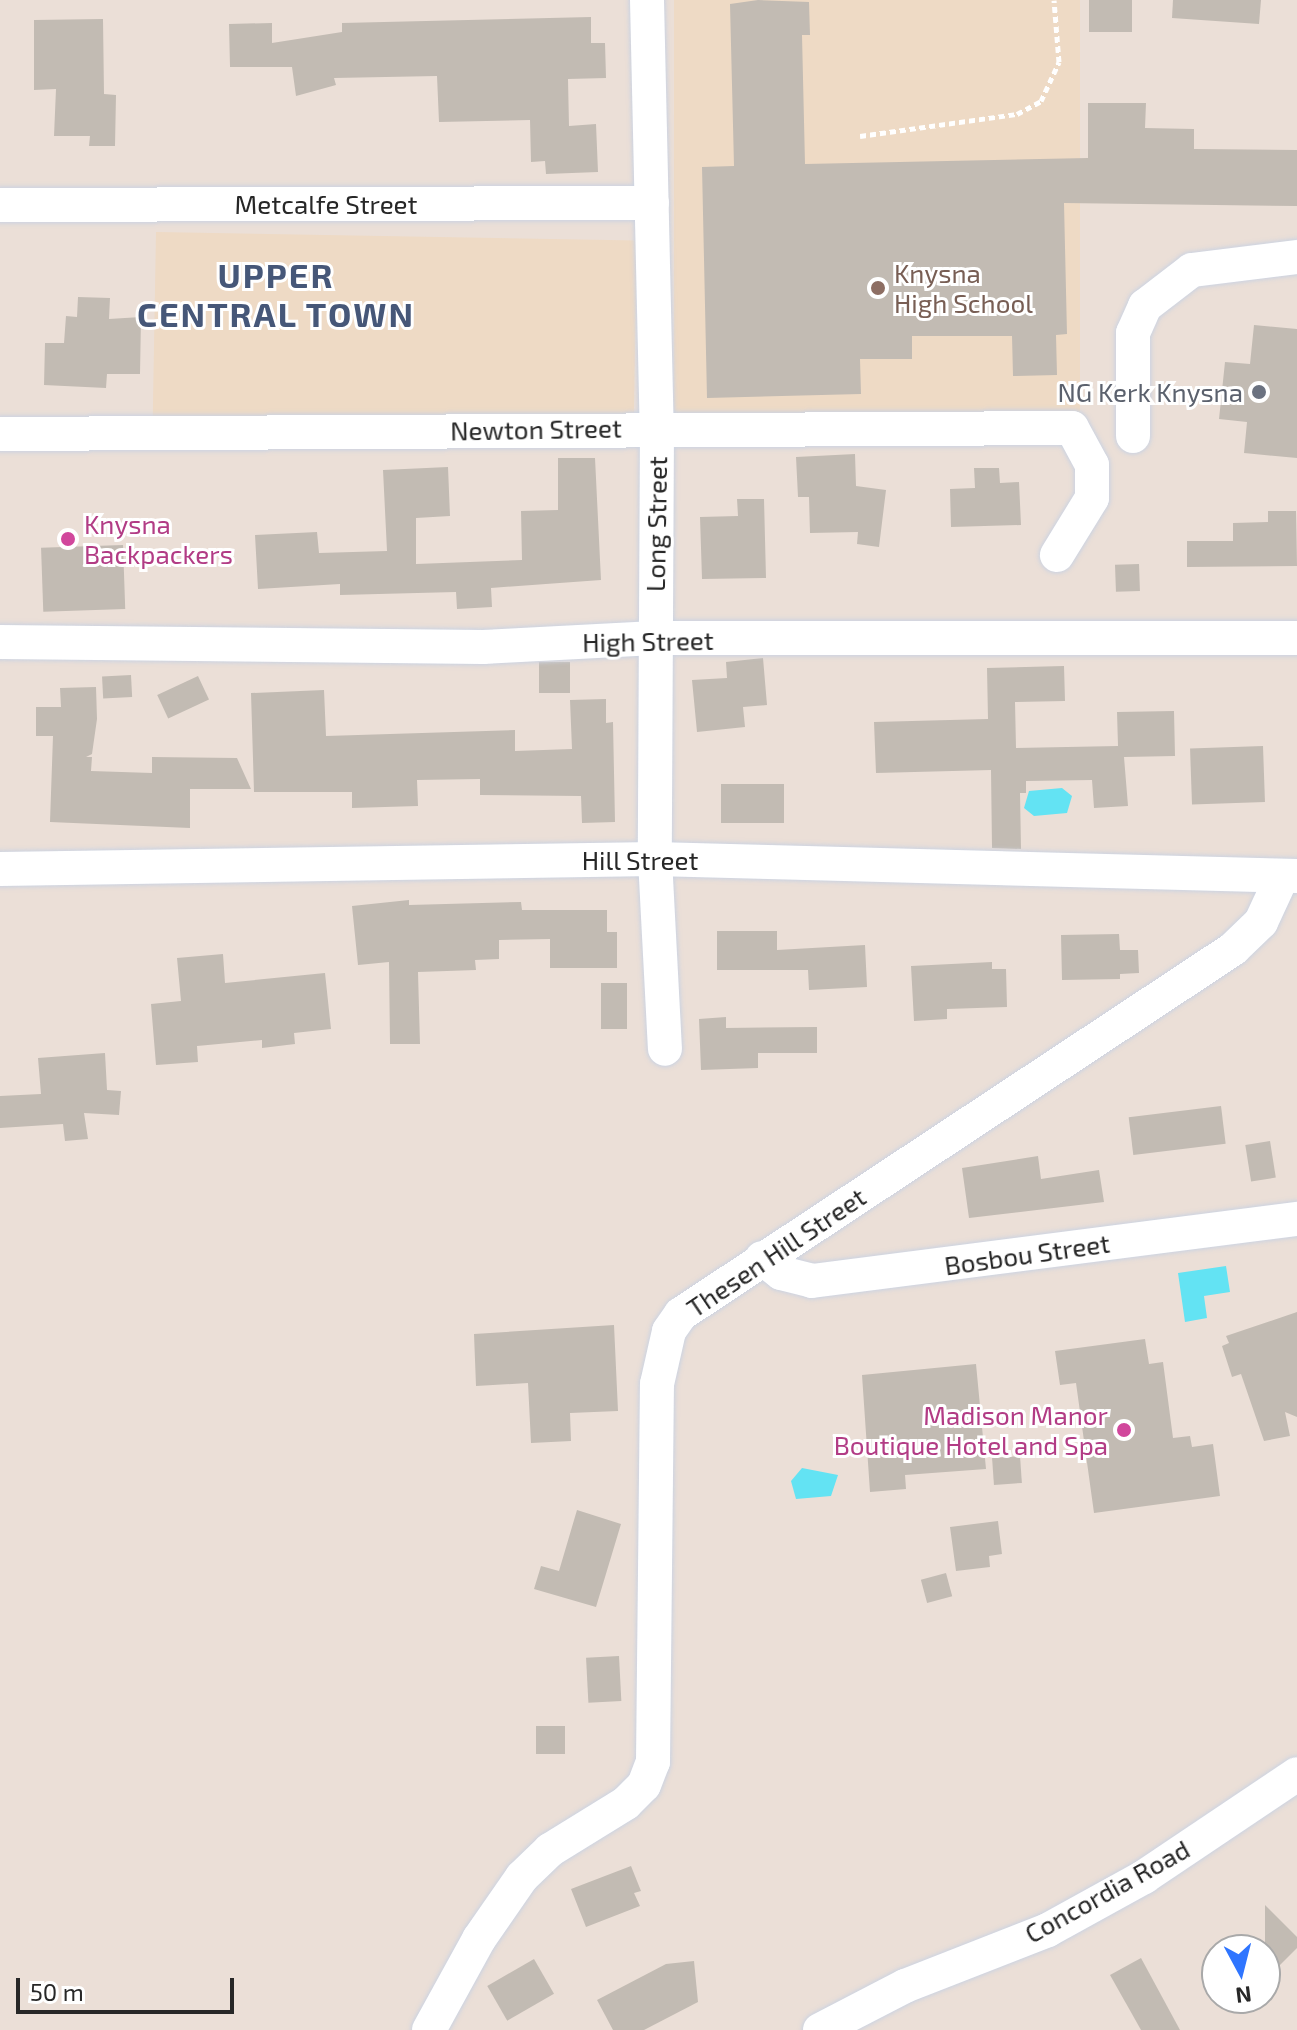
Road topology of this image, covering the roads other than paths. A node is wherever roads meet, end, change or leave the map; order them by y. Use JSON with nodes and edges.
{"nodes":[{"id":1,"x":647,"y":0,"type":"edge"},
{"id":2,"x":652,"y":203,"type":"junction"},
{"id":3,"x":0,"y":205,"type":"edge"},
{"id":4,"x":1297,"y":257,"type":"edge"},
{"id":5,"x":657,"y":428,"type":"junction"},
{"id":6,"x":0,"y":434,"type":"edge"},
{"id":7,"x":1133,"y":436,"type":"dead end"},
{"id":8,"x":1057,"y":555,"type":"dead end"},
{"id":9,"x":655,"y":638,"type":"junction"},
{"id":10,"x":1297,"y":638,"type":"edge"},
{"id":11,"x":0,"y":642,"type":"edge"},
{"id":12,"x":655,"y":859,"type":"junction"},
{"id":13,"x":0,"y":869,"type":"edge"},
{"id":14,"x":1289,"y":877,"type":"edge"},
{"id":15,"x":665,"y":1049,"type":"dead end"},
{"id":16,"x":1297,"y":1219,"type":"edge"},
{"id":17,"x":762,"y":1258,"type":"junction"},
{"id":18,"x":1297,"y":1774,"type":"edge"},
{"id":19,"x":429,"y":2030,"type":"edge"},
{"id":20,"x":820,"y":2030,"type":"edge"}],
"edges":[{"from":1,"to":2,"type":"street","name":"Long Street"},
{"from":2,"to":3,"type":"street","name":"Metcalfe Street"},
{"from":2,"to":5,"type":"street","name":"Long Street"},
{"from":4,"to":7,"type":"street"},
{"from":5,"to":6,"type":"street","name":"Newton Street"},
{"from":5,"to":8,"type":"street","name":"Newton Street"},
{"from":5,"to":9,"type":"street","name":"Long Street"},
{"from":9,"to":10,"type":"street","name":"High Street"},
{"from":9,"to":11,"type":"street","name":"High Street"},
{"from":9,"to":12,"type":"street","name":"Long Street"},
{"from":12,"to":13,"type":"street","name":"Hill Street"},
{"from":12,"to":14,"type":"street","name":"Hill Street"},
{"from":12,"to":15,"type":"street","name":"Long Street"},
{"from":14,"to":17,"type":"street","name":"Thesen Hill Street"},
{"from":16,"to":17,"type":"street","name":"Bosbou Street"},
{"from":17,"to":19,"type":"street","name":"Thesen Hill Street"},
{"from":18,"to":20,"type":"street","name":"Concordia Road"}]}
